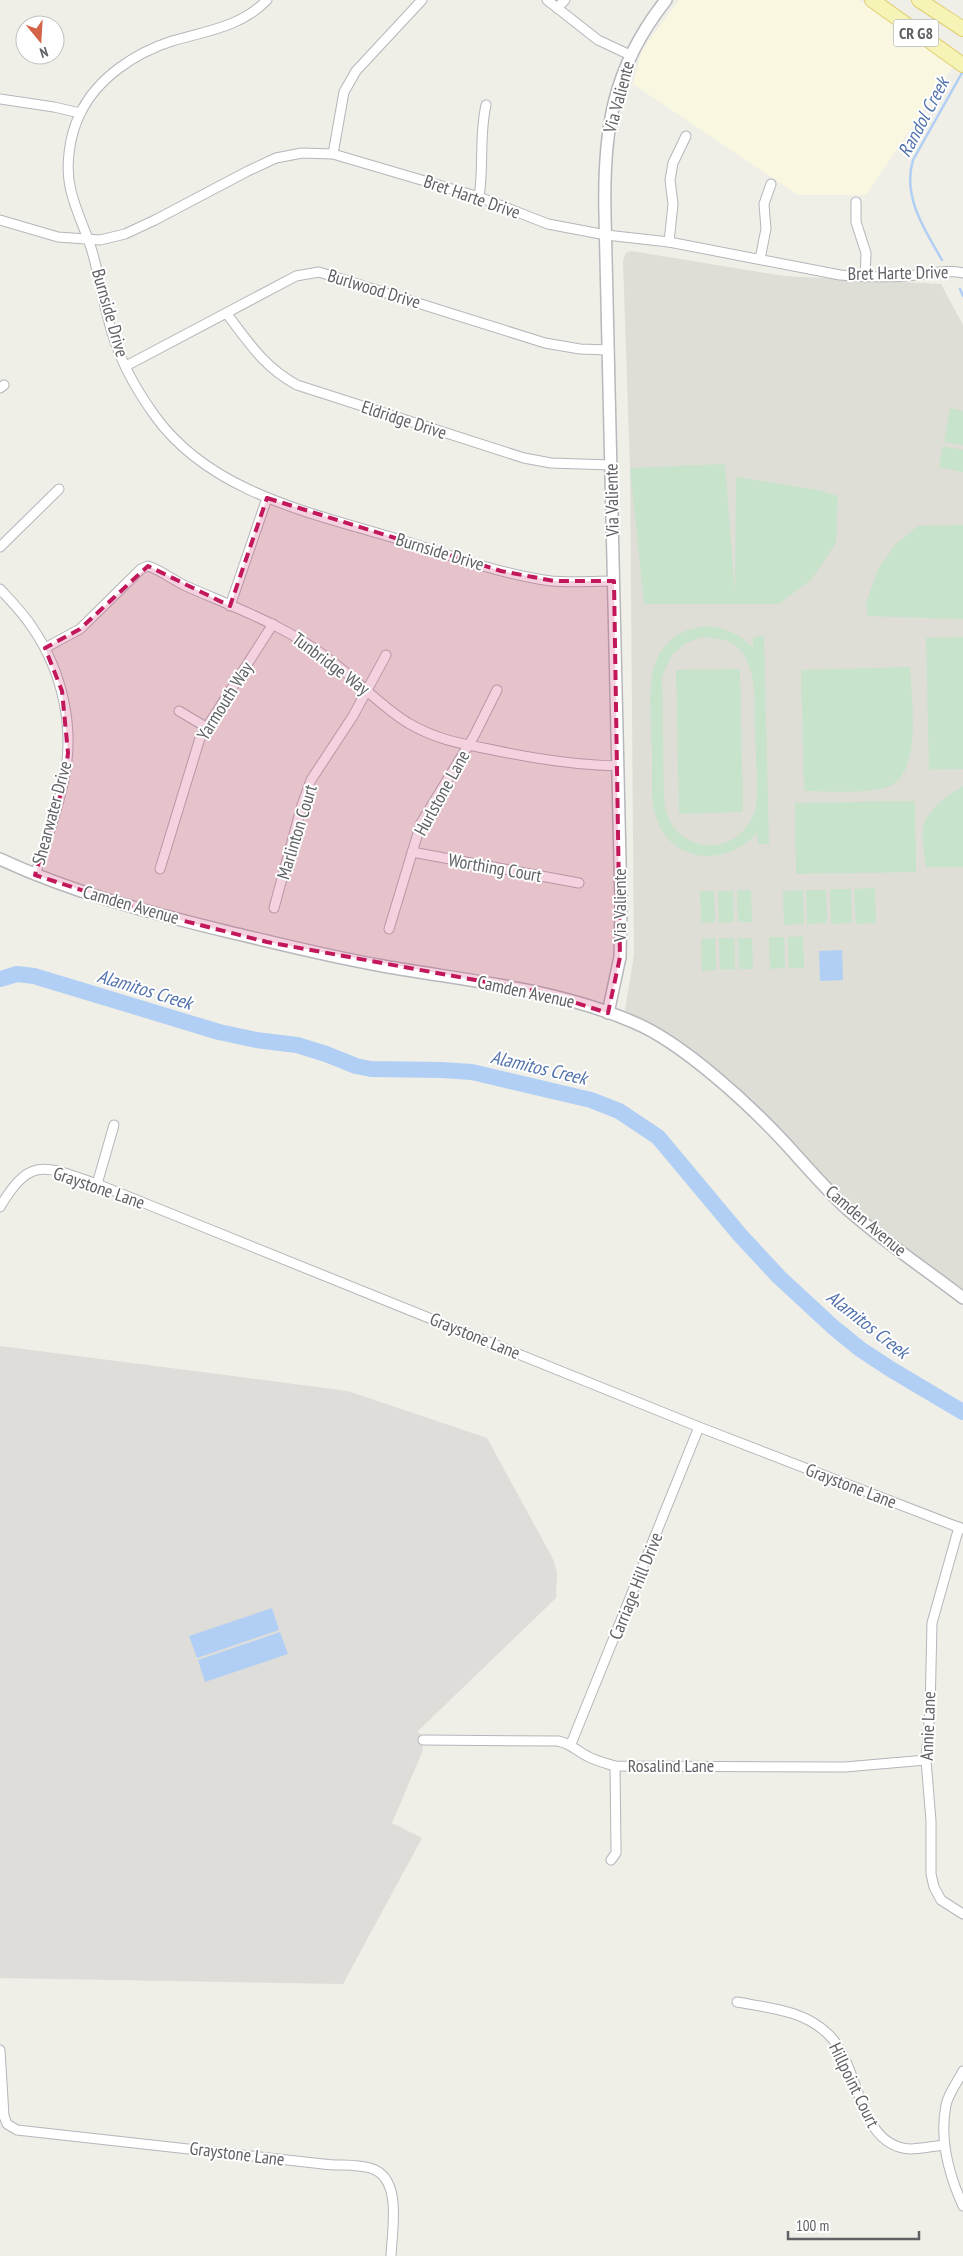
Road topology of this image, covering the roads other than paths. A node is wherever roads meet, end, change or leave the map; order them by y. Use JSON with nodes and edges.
{"nodes":[{"id":1,"x":267,"y":0,"type":"edge"},
{"id":2,"x":422,"y":0,"type":"edge"},
{"id":3,"x":547,"y":0,"type":"edge"},
{"id":4,"x":565,"y":0,"type":"edge"},
{"id":5,"x":666,"y":0,"type":"edge"},
{"id":6,"x":872,"y":0,"type":"edge"},
{"id":7,"x":919,"y":0,"type":"edge"},
{"id":8,"x":558,"y":8,"type":"junction"},
{"id":9,"x":963,"y":29,"type":"edge"},
{"id":10,"x":630,"y":55,"type":"junction"},
{"id":11,"x":962,"y":64,"type":"edge"},
{"id":12,"x":0,"y":100,"type":"edge"},
{"id":13,"x":486,"y":105,"type":"dead end"},
{"id":14,"x":80,"y":113,"type":"junction"},
{"id":15,"x":686,"y":136,"type":"dead end"},
{"id":16,"x":334,"y":154,"type":"junction"},
{"id":17,"x":771,"y":184,"type":"dead end"},
{"id":18,"x":478,"y":197,"type":"junction"},
{"id":19,"x":856,"y":202,"type":"dead end"},
{"id":20,"x":0,"y":220,"type":"edge"},
{"id":21,"x":606,"y":235,"type":"junction"},
{"id":22,"x":89,"y":240,"type":"junction"},
{"id":23,"x":669,"y":242,"type":"junction"},
{"id":24,"x":760,"y":259,"type":"junction"},
{"id":25,"x":963,"y":273,"type":"edge"},
{"id":26,"x":865,"y":277,"type":"junction"},
{"id":27,"x":227,"y":314,"type":"junction"},
{"id":28,"x":608,"y":350,"type":"junction"},
{"id":29,"x":126,"y":366,"type":"junction"},
{"id":30,"x":611,"y":465,"type":"junction"},
{"id":31,"x":59,"y":489,"type":"dead end"},
{"id":32,"x":267,"y":498,"type":"junction"},
{"id":33,"x":0,"y":547,"type":"edge"},
{"id":34,"x":614,"y":581,"type":"junction"},
{"id":35,"x":0,"y":589,"type":"edge"},
{"id":36,"x":230,"y":606,"type":"junction"},
{"id":37,"x":273,"y":624,"type":"junction"},
{"id":38,"x":45,"y":648,"type":"junction"},
{"id":39,"x":386,"y":655,"type":"dead end"},
{"id":40,"x":366,"y":690,"type":"junction"},
{"id":41,"x":497,"y":690,"type":"dead end"},
{"id":42,"x":179,"y":710,"type":"dead end"},
{"id":43,"x":206,"y":727,"type":"junction"},
{"id":44,"x":468,"y":746,"type":"junction"},
{"id":45,"x":618,"y":766,"type":"junction"},
{"id":46,"x":412,"y":852,"type":"junction"},
{"id":47,"x":0,"y":859,"type":"edge"},
{"id":48,"x":160,"y":869,"type":"dead end"},
{"id":49,"x":35,"y":875,"type":"junction"},
{"id":50,"x":579,"y":883,"type":"dead end"},
{"id":51,"x":274,"y":908,"type":"dead end"},
{"id":52,"x":389,"y":929,"type":"dead end"},
{"id":53,"x":608,"y":1012,"type":"junction"},
{"id":54,"x":114,"y":1124,"type":"dead end"},
{"id":55,"x":97,"y":1184,"type":"junction"},
{"id":56,"x":0,"y":1207,"type":"edge"},
{"id":57,"x":963,"y":1298,"type":"edge"},
{"id":58,"x":699,"y":1427,"type":"junction"},
{"id":59,"x":961,"y":1528,"type":"edge"},
{"id":60,"x":422,"y":1740,"type":"dead end"},
{"id":61,"x":571,"y":1744,"type":"junction"},
{"id":62,"x":926,"y":1760,"type":"junction"},
{"id":63,"x":615,"y":1766,"type":"junction"},
{"id":64,"x":611,"y":1860,"type":"dead end"},
{"id":65,"x":963,"y":1914,"type":"edge"},
{"id":66,"x":737,"y":2002,"type":"dead end"},
{"id":67,"x":0,"y":2050,"type":"edge"},
{"id":68,"x":963,"y":2071,"type":"edge"},
{"id":69,"x":4,"y":2125,"type":"edge"},
{"id":70,"x":944,"y":2145,"type":"junction"},
{"id":71,"x":963,"y":2206,"type":"edge"},
{"id":72,"x":392,"y":2256,"type":"edge"}],
"edges":[{"from":1,"to":14,"type":"street","name":"Burnside Drive"},
{"from":2,"to":16,"type":"street"},
{"from":3,"to":8,"type":"street"},
{"from":4,"to":8,"type":"street"},
{"from":5,"to":10,"type":"street","name":"Via Valiente"},
{"from":6,"to":11,"type":"main road","number":"CR G8"},
{"from":7,"to":9,"type":"main road","number":"CR G8"},
{"from":8,"to":10,"type":"street"},
{"from":10,"to":21,"type":"street","name":"Via Valiente"},
{"from":12,"to":14,"type":"street"},
{"from":13,"to":18,"type":"street"},
{"from":14,"to":22,"type":"street","name":"Burnside Drive"},
{"from":15,"to":23,"type":"street"},
{"from":16,"to":18,"type":"street","name":"Bret Harte Drive"},
{"from":16,"to":22,"type":"street","name":"Bret Harte Drive"},
{"from":17,"to":24,"type":"street"},
{"from":18,"to":21,"type":"street","name":"Bret Harte Drive"},
{"from":19,"to":26,"type":"street"},
{"from":20,"to":22,"type":"street","name":"Bret Harte Drive"},
{"from":21,"to":23,"type":"street","name":"Bret Harte Drive"},
{"from":21,"to":28,"type":"street","name":"Via Valiente"},
{"from":22,"to":29,"type":"street","name":"Burnside Drive"},
{"from":23,"to":24,"type":"street","name":"Bret Harte Drive"},
{"from":24,"to":26,"type":"street","name":"Bret Harte Drive"},
{"from":25,"to":26,"type":"street","name":"Bret Harte Drive"},
{"from":27,"to":28,"type":"street","name":"Burlwood Drive"},
{"from":27,"to":29,"type":"street","name":"Burlwood Drive"},
{"from":27,"to":30,"type":"street","name":"Eldridge Drive"},
{"from":28,"to":30,"type":"street","name":"Via Valiente"},
{"from":29,"to":32,"type":"street","name":"Burnside Drive"},
{"from":30,"to":34,"type":"street","name":"Via Valiente"},
{"from":31,"to":33,"type":"street"},
{"from":32,"to":34,"type":"street","name":"Burnside Drive"},
{"from":32,"to":36,"type":"street"},
{"from":34,"to":45,"type":"street","name":"Via Valiente"},
{"from":35,"to":38,"type":"street","name":"Shearwater Drive"},
{"from":36,"to":37,"type":"street","name":"Tunbridge Way"},
{"from":36,"to":38,"type":"street","name":"Tunbridge Way"},
{"from":37,"to":40,"type":"street","name":"Tunbridge Way"},
{"from":37,"to":43,"type":"street","name":"Yarmouth Way"},
{"from":38,"to":49,"type":"street","name":"Shearwater Drive"},
{"from":39,"to":40,"type":"street","name":"Marlinton Court"},
{"from":40,"to":44,"type":"street","name":"Tunbridge Way"},
{"from":40,"to":51,"type":"street","name":"Marlinton Court"},
{"from":41,"to":44,"type":"street","name":"Hurlstone Lane"},
{"from":42,"to":43,"type":"street"},
{"from":43,"to":48,"type":"street","name":"Yarmouth Way"},
{"from":44,"to":45,"type":"street","name":"Tunbridge Way"},
{"from":44,"to":46,"type":"street","name":"Hurlstone Lane"},
{"from":45,"to":53,"type":"street","name":"Via Valiente"},
{"from":46,"to":50,"type":"street","name":"Worthing Court"},
{"from":46,"to":52,"type":"street","name":"Hurlstone Lane"},
{"from":47,"to":49,"type":"street","name":"Camden Avenue"},
{"from":49,"to":53,"type":"street","name":"Camden Avenue"},
{"from":53,"to":57,"type":"street","name":"Camden Avenue"},
{"from":54,"to":55,"type":"street"},
{"from":55,"to":56,"type":"street","name":"Graystone Lane"},
{"from":55,"to":58,"type":"street","name":"Graystone Lane"},
{"from":58,"to":59,"type":"street","name":"Graystone Lane"},
{"from":58,"to":61,"type":"street","name":"Carriage Hill Drive"},
{"from":59,"to":62,"type":"street","name":"Annie Lane"},
{"from":60,"to":61,"type":"street","name":"Rosalind Lane"},
{"from":61,"to":63,"type":"street","name":"Rosalind Lane"},
{"from":62,"to":63,"type":"street","name":"Rosalind Lane"},
{"from":62,"to":65,"type":"street","name":"Annie Lane"},
{"from":63,"to":64,"type":"street"},
{"from":66,"to":70,"type":"street","name":"Hillpoint Court"},
{"from":67,"to":69,"type":"street","name":"Graystone Lane"},
{"from":68,"to":70,"type":"street"},
{"from":69,"to":72,"type":"street","name":"Graystone Lane"},
{"from":70,"to":71,"type":"street"}]}
